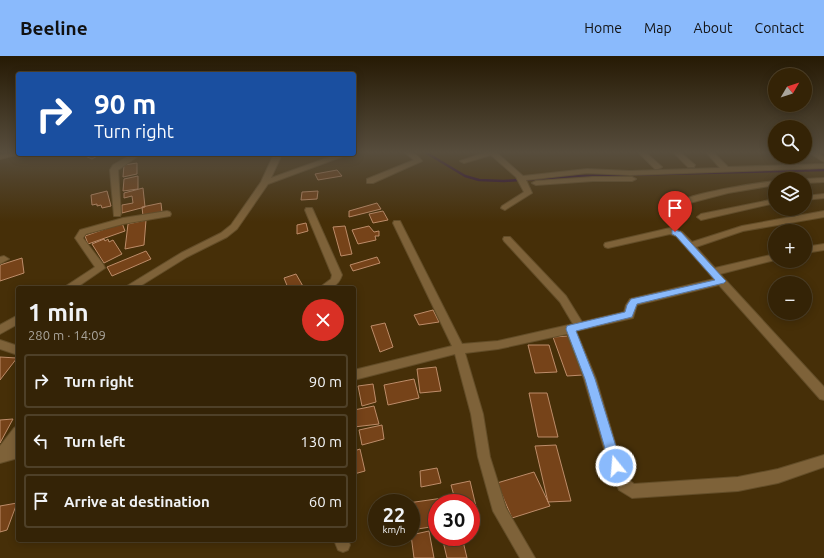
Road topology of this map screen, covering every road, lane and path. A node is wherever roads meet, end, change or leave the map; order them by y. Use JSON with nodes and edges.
{"nodes":[{"id":1,"x":114,"y":175,"type":"edge"},
{"id":2,"x":268,"y":175,"type":"edge"},
{"id":3,"x":284,"y":175,"type":"edge"},
{"id":4,"x":383,"y":175,"type":"edge"},
{"id":5,"x":518,"y":175,"type":"edge"},
{"id":6,"x":559,"y":175,"type":"edge"},
{"id":7,"x":742,"y":175,"type":"edge"},
{"id":8,"x":824,"y":180,"type":"edge"},
{"id":9,"x":370,"y":181,"type":"dead end"},
{"id":10,"x":524,"y":181,"type":"junction"},
{"id":11,"x":812,"y":181,"type":"edge"},
{"id":12,"x":265,"y":182,"type":"junction"},
{"id":13,"x":768,"y":184,"type":"edge"},
{"id":14,"x":824,"y":196,"type":"edge"},
{"id":15,"x":812,"y":197,"type":"edge"},
{"id":16,"x":682,"y":203,"type":"dead end"},
{"id":17,"x":768,"y":203,"type":"edge"},
{"id":18,"x":505,"y":208,"type":"dead end"},
{"id":19,"x":309,"y":210,"type":"dead end"},
{"id":20,"x":117,"y":214,"type":"dead end"},
{"id":21,"x":167,"y":214,"type":"dead end"},
{"id":22,"x":824,"y":214,"type":"edge"},
{"id":23,"x":702,"y":217,"type":"dead end"},
{"id":24,"x":398,"y":223,"type":"dead end"},
{"id":25,"x":507,"y":239,"type":"dead end"},
{"id":26,"x":608,"y":245,"type":"dead end"},
{"id":27,"x":690,"y":246,"type":"junction"},
{"id":28,"x":824,"y":247,"type":"edge"},
{"id":29,"x":812,"y":249,"type":"edge"},
{"id":30,"x":768,"y":259,"type":"edge"},
{"id":31,"x":713,"y":272,"type":"junction"},
{"id":32,"x":721,"y":281,"type":"junction"},
{"id":33,"x":72,"y":286,"type":"edge"},
{"id":34,"x":133,"y":286,"type":"edge"},
{"id":35,"x":327,"y":286,"type":"edge"},
{"id":36,"x":16,"y":320,"type":"edge"},
{"id":37,"x":575,"y":328,"type":"junction"},
{"id":38,"x":0,"y":330,"type":"edge"},
{"id":39,"x":0,"y":344,"type":"edge"},
{"id":40,"x":459,"y":349,"type":"junction"},
{"id":41,"x":16,"y":350,"type":"edge"},
{"id":42,"x":356,"y":375,"type":"edge"},
{"id":43,"x":824,"y":396,"type":"edge"},
{"id":44,"x":16,"y":435,"type":"edge"},
{"id":45,"x":16,"y":452,"type":"edge"},
{"id":46,"x":1,"y":456,"type":"edge"},
{"id":47,"x":824,"y":461,"type":"edge"},
{"id":48,"x":528,"y":558,"type":"edge"}],
"edges":[{"from":1,"to":20,"type":"street"},
{"from":2,"to":12,"type":"street"},
{"from":3,"to":12,"type":"street"},
{"from":4,"to":9,"type":"street"},
{"from":5,"to":10,"type":"street"},
{"from":6,"to":10,"type":"street"},
{"from":7,"to":10,"type":"street"},
{"from":8,"to":11,"type":"street"},
{"from":10,"to":18,"type":"street"},
{"from":12,"to":34,"type":"street"},
{"from":13,"to":16,"type":"street"},
{"from":14,"to":15,"type":"street"},
{"from":17,"to":23,"type":"street"},
{"from":19,"to":35,"type":"street"},
{"from":21,"to":33,"type":"street"},
{"from":22,"to":27,"type":"street"},
{"from":24,"to":40,"type":"street"},
{"from":25,"to":37,"type":"street"},
{"from":26,"to":27,"type":"street"},
{"from":27,"to":31,"type":"street"},
{"from":28,"to":29,"type":"street"},
{"from":30,"to":31,"type":"street"},
{"from":31,"to":32,"type":"street"},
{"from":32,"to":37,"type":"street"},
{"from":32,"to":43,"type":"street"},
{"from":36,"to":38,"type":"street"},
{"from":37,"to":40,"type":"street"},
{"from":37,"to":47,"type":"street"},
{"from":39,"to":41,"type":"street"},
{"from":40,"to":42,"type":"street"},
{"from":40,"to":48,"type":"street"},
{"from":44,"to":46,"type":"street"},
{"from":45,"to":46,"type":"street"}]}
